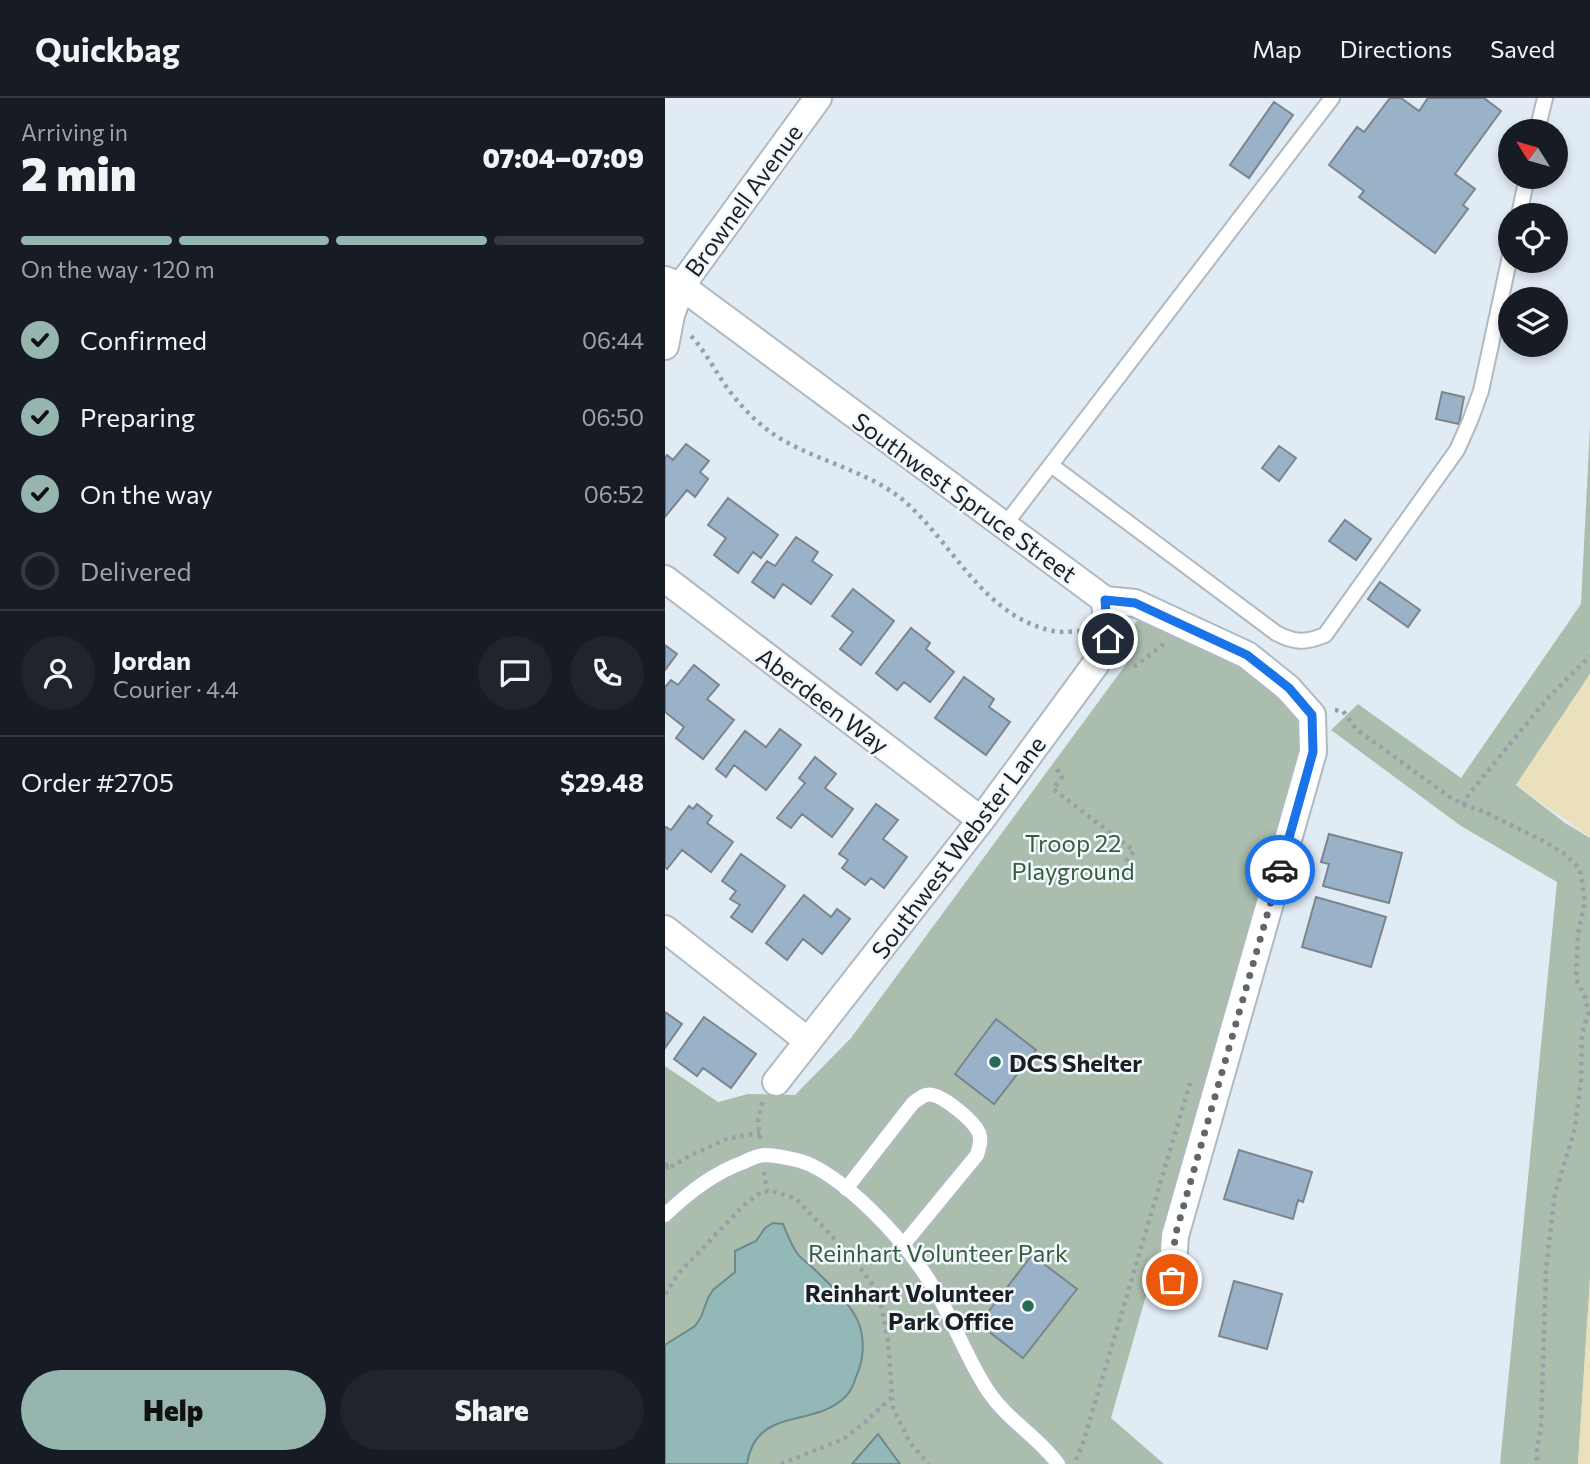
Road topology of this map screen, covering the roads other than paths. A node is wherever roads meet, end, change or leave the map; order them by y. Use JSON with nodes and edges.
{"nodes":[{"id":1,"x":818,"y":98,"type":"edge"},
{"id":2,"x":1332,"y":98,"type":"edge"},
{"id":3,"x":1545,"y":98,"type":"edge"},
{"id":4,"x":1540,"y":119,"type":"edge"},
{"id":5,"x":1506,"y":273,"type":"edge"},
{"id":6,"x":673,"y":283,"type":"edge"},
{"id":7,"x":665,"y":346,"type":"edge"},
{"id":8,"x":1051,"y":465,"type":"junction"},
{"id":9,"x":1004,"y":526,"type":"junction"},
{"id":10,"x":665,"y":579,"type":"edge"},
{"id":11,"x":1105,"y":600,"type":"junction"},
{"id":12,"x":981,"y":820,"type":"junction"},
{"id":13,"x":665,"y":929,"type":"edge"},
{"id":14,"x":808,"y":1041,"type":"junction"},
{"id":15,"x":776,"y":1082,"type":"road end"},
{"id":16,"x":846,"y":1189,"type":"junction"},
{"id":17,"x":665,"y":1215,"type":"edge"},
{"id":18,"x":902,"y":1245,"type":"junction"},
{"id":19,"x":1172,"y":1280,"type":"dead end"},
{"id":20,"x":1058,"y":1464,"type":"edge"}],
"edges":[{"from":1,"to":6,"type":"street","name":"Brownell Avenue"},
{"from":2,"to":8,"type":"lane"},
{"from":3,"to":4,"type":"lane"},
{"from":5,"to":8,"type":"lane"},
{"from":6,"to":7,"type":"street","name":"Brownell Avenue"},
{"from":6,"to":9,"type":"street","name":"Southwest Spruce Street"},
{"from":8,"to":9,"type":"lane"},
{"from":9,"to":11,"type":"street","name":"Southwest Spruce Street"},
{"from":10,"to":12,"type":"street","name":"Aberdeen Way"},
{"from":11,"to":12,"type":"street","name":"Southwest Webster Lane"},
{"from":11,"to":19,"type":"street","name":"Southwest Spruce Street"},
{"from":12,"to":14,"type":"street","name":"Southwest Webster Lane"},
{"from":13,"to":14,"type":"street"},
{"from":14,"to":15,"type":"street","name":"Southwest Webster Lane"},
{"from":16,"to":17,"type":"lane"},
{"from":16,"to":18,"type":"lane"},
{"from":16,"to":18,"type":"lane"},
{"from":18,"to":20,"type":"lane"}]}
